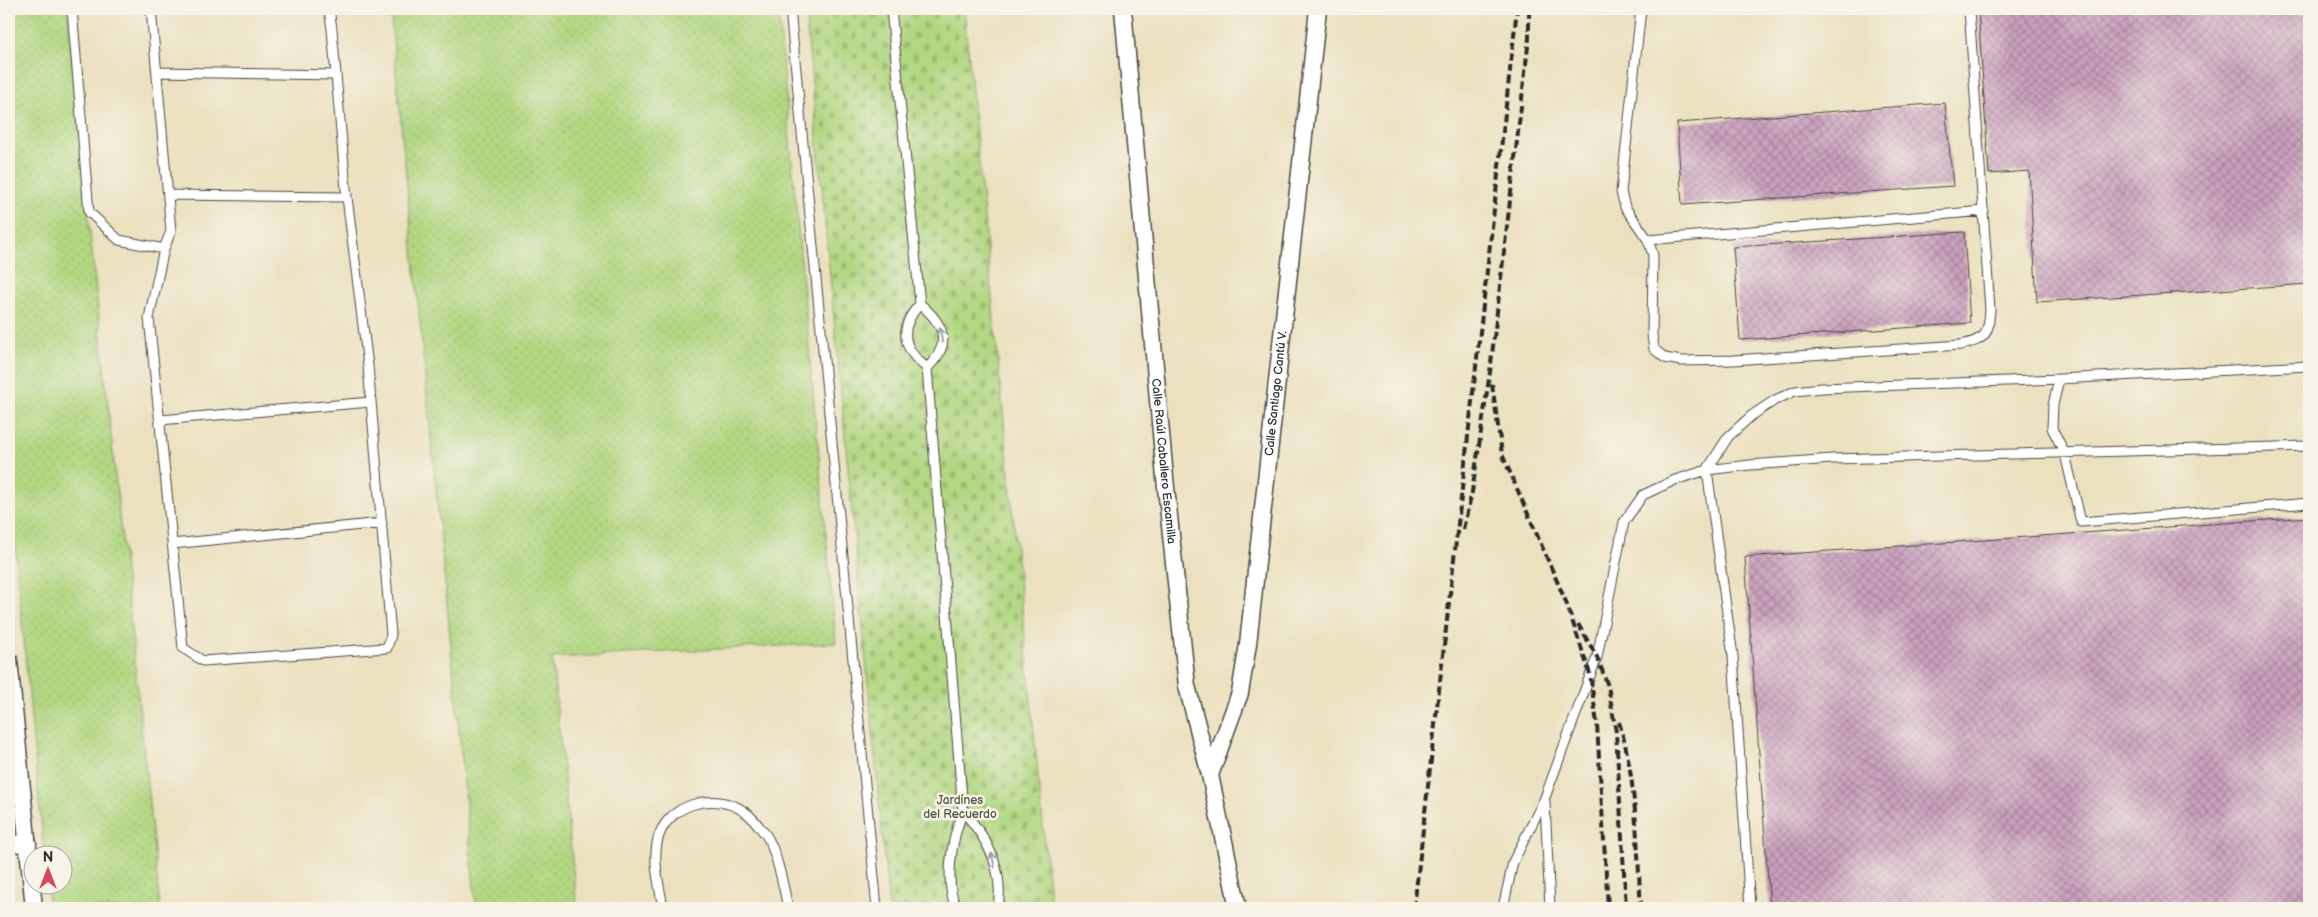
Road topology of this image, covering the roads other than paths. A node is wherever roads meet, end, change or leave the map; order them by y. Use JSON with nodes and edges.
{"nodes":[{"id":1,"x":72,"y":9,"type":"edge"},
{"id":2,"x":152,"y":9,"type":"edge"},
{"id":3,"x":328,"y":9,"type":"edge"},
{"id":4,"x":790,"y":9,"type":"edge"},
{"id":5,"x":891,"y":9,"type":"edge"},
{"id":6,"x":1123,"y":9,"type":"edge"},
{"id":7,"x":1318,"y":9,"type":"edge"},
{"id":8,"x":1641,"y":9,"type":"edge"},
{"id":9,"x":1969,"y":9,"type":"edge"},
{"id":10,"x":157,"y":72,"type":"junction"},
{"id":11,"x":336,"y":75,"type":"junction"},
{"id":12,"x":168,"y":195,"type":"junction"},
{"id":13,"x":347,"y":197,"type":"junction"},
{"id":14,"x":1984,"y":211,"type":"junction"},
{"id":15,"x":1648,"y":240,"type":"junction"},
{"id":16,"x":164,"y":249,"type":"junction"},
{"id":17,"x":920,"y":304,"type":"junction"},
{"id":18,"x":2309,"y":366,"type":"edge"},
{"id":19,"x":927,"y":368,"type":"junction"},
{"id":20,"x":2059,"y":379,"type":"junction"},
{"id":21,"x":371,"y":402,"type":"junction"},
{"id":22,"x":160,"y":420,"type":"junction"},
{"id":23,"x":2309,"y":446,"type":"edge"},
{"id":24,"x":2066,"y":454,"type":"junction"},
{"id":25,"x":1707,"y":470,"type":"junction"},
{"id":26,"x":2309,"y":504,"type":"edge"},
{"id":27,"x":382,"y":523,"type":"junction"},
{"id":28,"x":172,"y":544,"type":"junction"},
{"id":29,"x":9,"y":660,"type":"edge"},
{"id":30,"x":12,"y":732,"type":"edge"},
{"id":31,"x":1210,"y":775,"type":"junction"},
{"id":32,"x":1544,"y":800,"type":"junction"},
{"id":33,"x":963,"y":811,"type":"junction"},
{"id":34,"x":28,"y":843,"type":"junction"},
{"id":35,"x":9,"y":844,"type":"edge"},
{"id":36,"x":34,"y":908,"type":"edge"},
{"id":37,"x":663,"y":908,"type":"edge"},
{"id":38,"x":788,"y":908,"type":"edge"},
{"id":39,"x":877,"y":908,"type":"edge"},
{"id":40,"x":956,"y":908,"type":"edge"},
{"id":41,"x":998,"y":908,"type":"edge"},
{"id":42,"x":1238,"y":908,"type":"edge"},
{"id":43,"x":1503,"y":908,"type":"edge"},
{"id":44,"x":1550,"y":908,"type":"edge"},
{"id":45,"x":1750,"y":908,"type":"edge"}],
"edges":[{"from":1,"to":16,"type":"lane"},
{"from":2,"to":10,"type":"lane"},
{"from":3,"to":11,"type":"lane"},
{"from":4,"to":39,"type":"lane"},
{"from":5,"to":17,"type":"lane"},
{"from":6,"to":31,"type":"street","name":"Calle Raúl Caballero Escamilla"},
{"from":7,"to":31,"type":"street","name":"Calle Santiago Cantú V."},
{"from":8,"to":15,"type":"lane"},
{"from":9,"to":14,"type":"lane"},
{"from":10,"to":11,"type":"lane"},
{"from":10,"to":12,"type":"lane"},
{"from":11,"to":13,"type":"lane"},
{"from":12,"to":13,"type":"lane"},
{"from":12,"to":16,"type":"lane"},
{"from":13,"to":21,"type":"lane"},
{"from":14,"to":15,"type":"lane"},
{"from":14,"to":15,"type":"lane"},
{"from":16,"to":22,"type":"lane"},
{"from":17,"to":19,"type":"lane"},
{"from":19,"to":17,"type":"lane","one_way":true},
{"from":18,"to":20,"type":"lane"},
{"from":19,"to":33,"type":"lane"},
{"from":20,"to":24,"type":"lane"},
{"from":20,"to":25,"type":"lane"},
{"from":21,"to":22,"type":"lane"},
{"from":21,"to":27,"type":"lane"},
{"from":22,"to":28,"type":"lane"},
{"from":23,"to":24,"type":"lane"},
{"from":24,"to":25,"type":"lane"},
{"from":24,"to":26,"type":"lane"},
{"from":25,"to":32,"type":"lane"},
{"from":25,"to":45,"type":"lane"},
{"from":27,"to":28,"type":"lane"},
{"from":27,"to":28,"type":"lane"},
{"from":29,"to":30,"type":"street"},
{"from":30,"to":34,"type":"street"},
{"from":31,"to":42,"type":"street","name":"Calle Raúl Caballero Escamilla"},
{"from":32,"to":43,"type":"lane"},
{"from":32,"to":44,"type":"lane"},
{"from":33,"to":40,"type":"lane"},
{"from":41,"to":33,"type":"lane","one_way":true},
{"from":34,"to":35,"type":"street"},
{"from":34,"to":36,"type":"street"},
{"from":37,"to":38,"type":"lane"}]}
